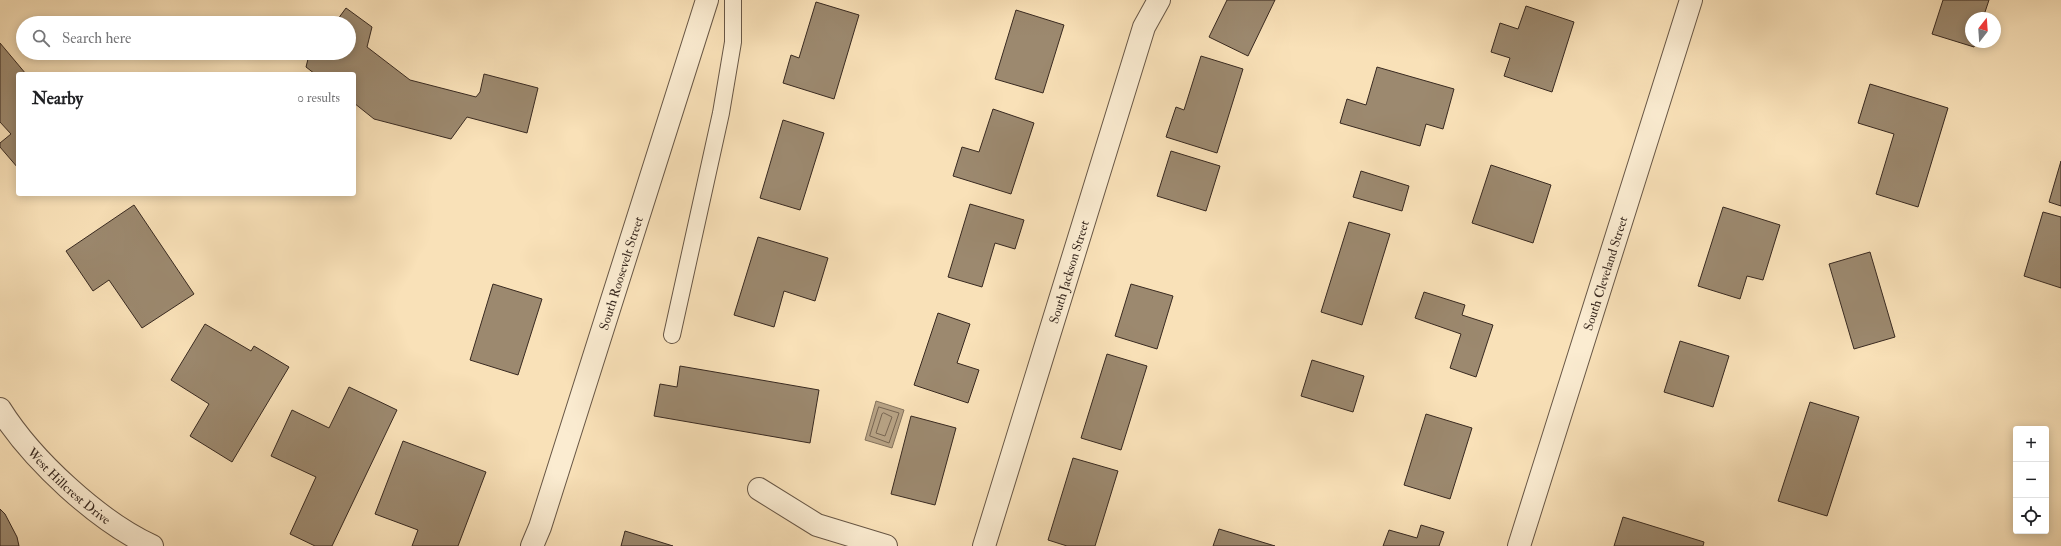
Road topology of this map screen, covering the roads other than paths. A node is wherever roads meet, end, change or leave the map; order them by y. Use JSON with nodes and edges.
{"nodes":[{"id":1,"x":707,"y":0,"type":"edge"},
{"id":2,"x":733,"y":0,"type":"edge"},
{"id":3,"x":1158,"y":0,"type":"edge"},
{"id":4,"x":1691,"y":0,"type":"edge"},
{"id":5,"x":672,"y":335,"type":"dead end"},
{"id":6,"x":0,"y":409,"type":"edge"},
{"id":7,"x":760,"y":489,"type":"dead end"},
{"id":8,"x":152,"y":546,"type":"edge"},
{"id":9,"x":532,"y":546,"type":"edge"},
{"id":10,"x":886,"y":546,"type":"edge"},
{"id":11,"x":984,"y":546,"type":"edge"},
{"id":12,"x":1519,"y":546,"type":"edge"}],
"edges":[{"from":1,"to":9,"type":"street","name":"South Roosevelt Street"},
{"from":2,"to":5,"type":"lane"},
{"from":3,"to":11,"type":"street","name":"South Jackson Street"},
{"from":4,"to":12,"type":"street","name":"South Cleveland Street"},
{"from":6,"to":8,"type":"street","name":"West Hillcrest Drive"},
{"from":7,"to":10,"type":"street"}]}
